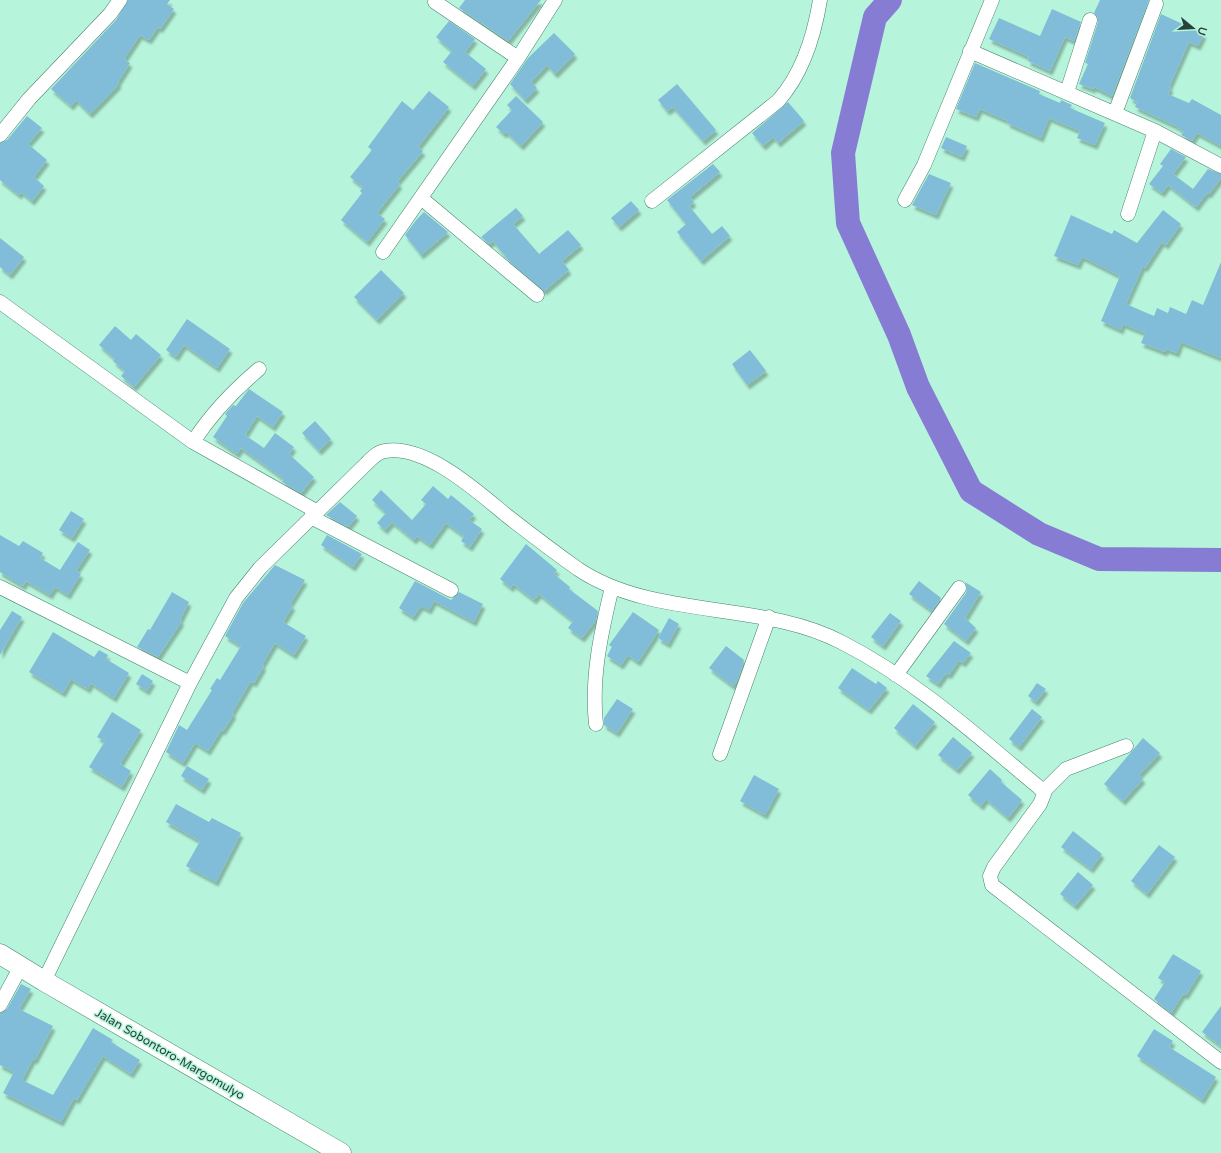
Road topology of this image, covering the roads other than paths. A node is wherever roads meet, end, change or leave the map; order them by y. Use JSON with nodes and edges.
{"nodes":[{"id":1,"x":120,"y":0,"type":"edge"},
{"id":2,"x":555,"y":0,"type":"edge"},
{"id":3,"x":820,"y":0,"type":"edge"},
{"id":4,"x":992,"y":0,"type":"edge"},
{"id":5,"x":435,"y":2,"type":"dead end"},
{"id":6,"x":1156,"y":4,"type":"dead end"},
{"id":7,"x":1090,"y":20,"type":"dead end"},
{"id":8,"x":970,"y":51,"type":"junction"},
{"id":9,"x":518,"y":58,"type":"junction"},
{"id":10,"x":1067,"y":92,"type":"junction"},
{"id":11,"x":1115,"y":113,"type":"junction"},
{"id":12,"x":1156,"y":131,"type":"junction"},
{"id":13,"x":0,"y":135,"type":"edge"},
{"id":14,"x":1221,"y":166,"type":"edge"},
{"id":15,"x":421,"y":198,"type":"junction"},
{"id":16,"x":905,"y":200,"type":"dead end"},
{"id":17,"x":652,"y":201,"type":"dead end"},
{"id":18,"x":1128,"y":214,"type":"dead end"},
{"id":19,"x":383,"y":252,"type":"dead end"},
{"id":20,"x":537,"y":295,"type":"dead end"},
{"id":21,"x":0,"y":302,"type":"edge"},
{"id":22,"x":259,"y":369,"type":"dead end"},
{"id":23,"x":193,"y":442,"type":"junction"},
{"id":24,"x":314,"y":514,"type":"junction"},
{"id":25,"x":0,"y":587,"type":"edge"},
{"id":26,"x":612,"y":587,"type":"junction"},
{"id":27,"x":959,"y":588,"type":"dead end"},
{"id":28,"x":451,"y":590,"type":"dead end"},
{"id":29,"x":769,"y":617,"type":"junction"},
{"id":30,"x":896,"y":674,"type":"junction"},
{"id":31,"x":190,"y":683,"type":"junction"},
{"id":32,"x":596,"y":724,"type":"dead end"},
{"id":33,"x":1126,"y":746,"type":"dead end"},
{"id":34,"x":720,"y":754,"type":"dead end"},
{"id":35,"x":1043,"y":792,"type":"junction"},
{"id":36,"x":0,"y":954,"type":"edge"},
{"id":37,"x":21,"y":966,"type":"junction"},
{"id":38,"x":44,"y":981,"type":"junction"},
{"id":39,"x":0,"y":1004,"type":"edge"},
{"id":40,"x":1221,"y":1062,"type":"edge"},
{"id":41,"x":341,"y":1153,"type":"edge"}],
"edges":[{"from":1,"to":13,"type":"street"},
{"from":2,"to":9,"type":"street"},
{"from":3,"to":17,"type":"street"},
{"from":4,"to":8,"type":"street"},
{"from":5,"to":9,"type":"street"},
{"from":6,"to":11,"type":"street"},
{"from":7,"to":10,"type":"street"},
{"from":8,"to":10,"type":"street"},
{"from":8,"to":16,"type":"street"},
{"from":9,"to":15,"type":"street"},
{"from":10,"to":11,"type":"street"},
{"from":11,"to":12,"type":"street"},
{"from":12,"to":14,"type":"street"},
{"from":12,"to":18,"type":"street"},
{"from":15,"to":19,"type":"street"},
{"from":15,"to":20,"type":"street"},
{"from":21,"to":23,"type":"street"},
{"from":22,"to":23,"type":"street"},
{"from":23,"to":24,"type":"street"},
{"from":24,"to":26,"type":"street"},
{"from":24,"to":28,"type":"street"},
{"from":24,"to":31,"type":"street"},
{"from":25,"to":31,"type":"street"},
{"from":26,"to":29,"type":"street"},
{"from":26,"to":32,"type":"street"},
{"from":27,"to":30,"type":"street"},
{"from":29,"to":30,"type":"street"},
{"from":29,"to":34,"type":"street"},
{"from":30,"to":35,"type":"street"},
{"from":31,"to":38,"type":"street"},
{"from":33,"to":35,"type":"street"},
{"from":35,"to":40,"type":"street"},
{"from":36,"to":37,"type":"street","name":"Jalan Sobontoro-Margomulyo"},
{"from":37,"to":38,"type":"street","name":"Jalan Sobontoro-Margomulyo"},
{"from":37,"to":39,"type":"street"},
{"from":38,"to":41,"type":"street","name":"Jalan Sobontoro-Margomulyo"}]}
